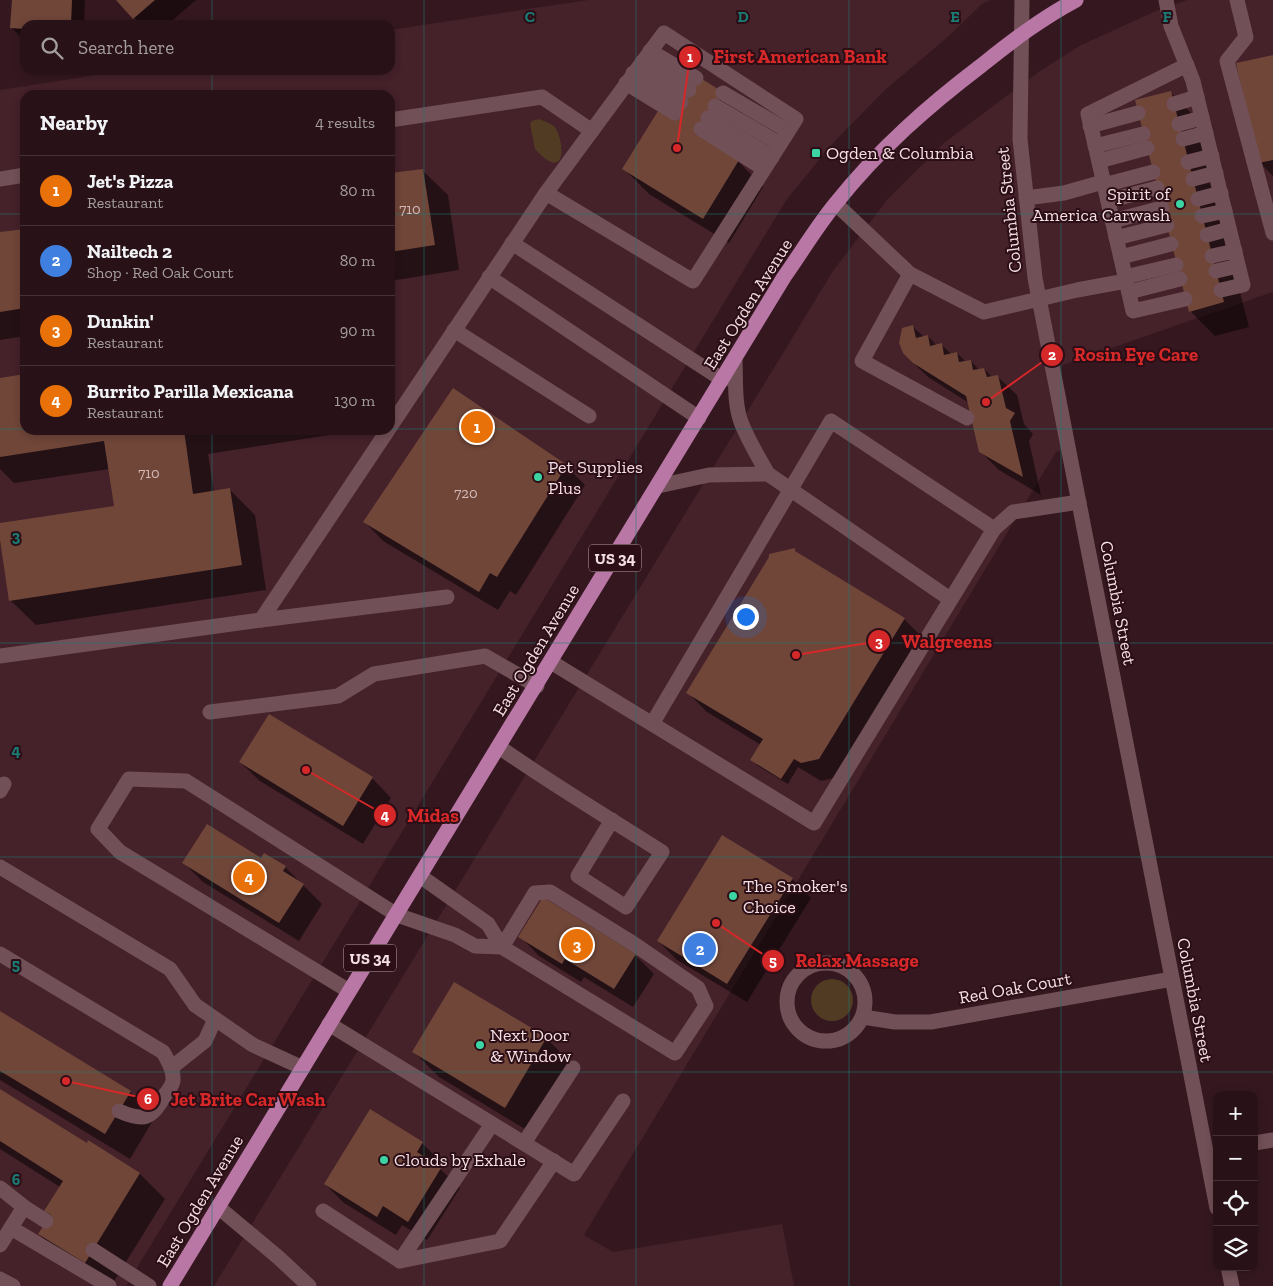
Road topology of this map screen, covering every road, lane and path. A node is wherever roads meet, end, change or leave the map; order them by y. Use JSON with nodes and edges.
{"nodes":[{"id":1,"x":1022,"y":0,"type":"edge"},
{"id":2,"x":1076,"y":0,"type":"edge"},
{"id":3,"x":1166,"y":0,"type":"edge"},
{"id":4,"x":1237,"y":0,"type":"edge"},
{"id":5,"x":1022,"y":34,"type":"junction"},
{"id":6,"x":1187,"y":65,"type":"junction"},
{"id":7,"x":638,"y":67,"type":"junction"},
{"id":8,"x":1197,"y":97,"type":"junction"},
{"id":9,"x":1174,"y":104,"type":"dead end"},
{"id":10,"x":1138,"y":113,"type":"dead end"},
{"id":11,"x":1202,"y":118,"type":"junction"},
{"id":12,"x":395,"y":119,"type":"edge"},
{"id":13,"x":1179,"y":124,"type":"dead end"},
{"id":14,"x":1090,"y":126,"type":"junction"},
{"id":15,"x":592,"y":131,"type":"junction"},
{"id":16,"x":1206,"y":133,"type":"junction"},
{"id":17,"x":1183,"y":140,"type":"dead end"},
{"id":18,"x":1095,"y":146,"type":"junction"},
{"id":19,"x":776,"y":150,"type":"junction"},
{"id":20,"x":1212,"y":156,"type":"junction"},
{"id":21,"x":1099,"y":162,"type":"junction"},
{"id":22,"x":1188,"y":162,"type":"dead end"},
{"id":23,"x":1153,"y":172,"type":"dead end"},
{"id":24,"x":1216,"y":173,"type":"junction"},
{"id":25,"x":20,"y":176,"type":"edge"},
{"id":26,"x":0,"y":179,"type":"edge"},
{"id":27,"x":1193,"y":179,"type":"dead end"},
{"id":28,"x":1104,"y":183,"type":"junction"},
{"id":29,"x":1157,"y":188,"type":"dead end"},
{"id":30,"x":546,"y":192,"type":"junction"},
{"id":31,"x":1221,"y":193,"type":"junction"},
{"id":32,"x":1026,"y":198,"type":"junction"},
{"id":33,"x":1198,"y":199,"type":"dead end"},
{"id":34,"x":1108,"y":201,"type":"junction"},
{"id":35,"x":836,"y":204,"type":"junction"},
{"id":36,"x":1162,"y":208,"type":"dead end"},
{"id":37,"x":1225,"y":210,"type":"junction"},
{"id":38,"x":1202,"y":216,"type":"dead end"},
{"id":39,"x":1112,"y":221,"type":"junction"},
{"id":40,"x":1167,"y":225,"type":"dead end"},
{"id":41,"x":1229,"y":229,"type":"junction"},
{"id":42,"x":1273,"y":233,"type":"edge"},
{"id":43,"x":1207,"y":235,"type":"dead end"},
{"id":44,"x":1116,"y":238,"type":"junction"},
{"id":45,"x":512,"y":243,"type":"junction"},
{"id":46,"x":1171,"y":244,"type":"dead end"},
{"id":47,"x":1121,"y":257,"type":"junction"},
{"id":48,"x":1236,"y":258,"type":"junction"},
{"id":49,"x":1214,"y":263,"type":"dead end"},
{"id":50,"x":1178,"y":272,"type":"dead end"},
{"id":51,"x":910,"y":274,"type":"junction"},
{"id":52,"x":489,"y":277,"type":"junction"},
{"id":53,"x":1126,"y":283,"type":"junction"},
{"id":54,"x":1221,"y":290,"type":"dead end"},
{"id":55,"x":1185,"y":298,"type":"dead end"},
{"id":56,"x":1039,"y":300,"type":"junction"},
{"id":57,"x":454,"y":330,"type":"junction"},
{"id":58,"x":735,"y":360,"type":"junction"},
{"id":59,"x":723,"y":380,"type":"junction"},
{"id":60,"x":589,"y":416,"type":"dead end"},
{"id":61,"x":699,"y":418,"type":"junction"},
{"id":62,"x":967,"y":418,"type":"dead end"},
{"id":63,"x":395,"y":419,"type":"edge"},
{"id":64,"x":384,"y":435,"type":"edge"},
{"id":65,"x":768,"y":474,"type":"junction"},
{"id":66,"x":658,"y":486,"type":"junction"},
{"id":67,"x":790,"y":489,"type":"junction"},
{"id":68,"x":1079,"y":502,"type":"junction"},
{"id":69,"x":994,"y":529,"type":"junction"},
{"id":70,"x":446,"y":597,"type":"dead end"},
{"id":71,"x":950,"y":599,"type":"junction"},
{"id":72,"x":262,"y":620,"type":"junction"},
{"id":73,"x":0,"y":656,"type":"edge"},
{"id":74,"x":551,"y":662,"type":"junction"},
{"id":75,"x":537,"y":686,"type":"junction"},
{"id":76,"x":210,"y":712,"type":"dead end"},
{"id":77,"x":652,"y":724,"type":"junction"},
{"id":78,"x":499,"y":747,"type":"junction"},
{"id":79,"x":612,"y":820,"type":"junction"},
{"id":80,"x":0,"y":867,"type":"edge"},
{"id":81,"x":420,"y":876,"type":"junction"},
{"id":82,"x":397,"y":915,"type":"junction"},
{"id":83,"x":502,"y":947,"type":"junction"},
{"id":84,"x":0,"y":954,"type":"edge"},
{"id":85,"x":1172,"y":979,"type":"junction"},
{"id":86,"x":350,"y":991,"type":"junction"},
{"id":87,"x":863,"y":1017,"type":"junction"},
{"id":88,"x":215,"y":1019,"type":"junction"},
{"id":89,"x":330,"y":1024,"type":"junction"},
{"id":90,"x":172,"y":1068,"type":"junction"},
{"id":91,"x":303,"y":1068,"type":"junction"},
{"id":92,"x":573,"y":1068,"type":"dead end"},
{"id":93,"x":622,"y":1101,"type":"dead end"},
{"id":94,"x":119,"y":1111,"type":"dead end"},
{"id":95,"x":492,"y":1124,"type":"junction"},
{"id":96,"x":1273,"y":1140,"type":"edge"},
{"id":97,"x":1258,"y":1142,"type":"edge"},
{"id":98,"x":524,"y":1143,"type":"junction"},
{"id":99,"x":1211,"y":1151,"type":"edge"},
{"id":100,"x":554,"y":1161,"type":"junction"},
{"id":101,"x":1214,"y":1181,"type":"edge"},
{"id":102,"x":0,"y":1188,"type":"edge"},
{"id":103,"x":24,"y":1207,"type":"junction"},
{"id":104,"x":218,"y":1207,"type":"junction"},
{"id":105,"x":323,"y":1211,"type":"dead end"},
{"id":106,"x":46,"y":1222,"type":"dead end"},
{"id":107,"x":11,"y":1228,"type":"junction"},
{"id":108,"x":0,"y":1245,"type":"edge"},
{"id":109,"x":93,"y":1250,"type":"dead end"},
{"id":110,"x":400,"y":1261,"type":"junction"},
{"id":111,"x":1229,"y":1271,"type":"edge"},
{"id":112,"x":0,"y":1279,"type":"edge"},
{"id":113,"x":12,"y":1286,"type":"edge"},
{"id":114,"x":109,"y":1286,"type":"edge"},
{"id":115,"x":149,"y":1286,"type":"edge"},
{"id":116,"x":170,"y":1286,"type":"edge"},
{"id":117,"x":308,"y":1286,"type":"edge"},
{"id":118,"x":1232,"y":1286,"type":"edge"}],
"edges":[{"from":1,"to":5,"type":"street","name":"Columbia Street"},
{"from":2,"to":5,"type":"main road","name":"East Ogden Avenue","number":"US 34"},
{"from":3,"to":6,"type":"street"},
{"from":4,"to":42,"type":"street"},
{"from":5,"to":32,"type":"street","name":"Columbia Street"},
{"from":5,"to":35,"type":"main road","name":"East Ogden Avenue","number":"US 34"},
{"from":6,"to":8,"type":"street"},
{"from":6,"to":14,"type":"street"},
{"from":7,"to":7,"type":"street"},
{"from":7,"to":15,"type":"street"},
{"from":7,"to":19,"type":"street"},
{"from":8,"to":9,"type":"street"},
{"from":8,"to":11,"type":"street"},
{"from":10,"to":14,"type":"street"},
{"from":11,"to":13,"type":"street"},
{"from":11,"to":16,"type":"street"},
{"from":12,"to":15,"type":"street"},
{"from":14,"to":18,"type":"street"},
{"from":15,"to":30,"type":"street"},
{"from":16,"to":17,"type":"street"},
{"from":16,"to":20,"type":"street"},
{"from":18,"to":21,"type":"street"},
{"from":18,"to":21,"type":"street"},
{"from":19,"to":19,"type":"street"},
{"from":19,"to":30,"type":"street"},
{"from":20,"to":22,"type":"street"},
{"from":20,"to":24,"type":"street"},
{"from":21,"to":28,"type":"street"},
{"from":23,"to":28,"type":"street"},
{"from":24,"to":27,"type":"street"},
{"from":24,"to":31,"type":"street"},
{"from":25,"to":26,"type":"street"},
{"from":28,"to":32,"type":"street"},
{"from":28,"to":34,"type":"street"},
{"from":29,"to":34,"type":"street"},
{"from":30,"to":45,"type":"street"},
{"from":31,"to":33,"type":"street"},
{"from":31,"to":37,"type":"street"},
{"from":32,"to":56,"type":"street","name":"Columbia Street"},
{"from":34,"to":39,"type":"street"},
{"from":35,"to":51,"type":"street"},
{"from":35,"to":58,"type":"main road","name":"East Ogden Avenue","number":"US 34"},
{"from":36,"to":39,"type":"street"},
{"from":37,"to":38,"type":"street"},
{"from":37,"to":41,"type":"street"},
{"from":39,"to":44,"type":"street"},
{"from":40,"to":44,"type":"street"},
{"from":41,"to":43,"type":"street"},
{"from":41,"to":48,"type":"street"},
{"from":44,"to":47,"type":"street"},
{"from":45,"to":52,"type":"street"},
{"from":45,"to":59,"type":"street"},
{"from":46,"to":47,"type":"street"},
{"from":47,"to":53,"type":"street"},
{"from":48,"to":49,"type":"street"},
{"from":48,"to":54,"type":"street"},
{"from":50,"to":53,"type":"street"},
{"from":51,"to":56,"type":"street"},
{"from":51,"to":62,"type":"street"},
{"from":52,"to":57,"type":"street"},
{"from":52,"to":61,"type":"street"},
{"from":53,"to":55,"type":"street"},
{"from":53,"to":56,"type":"street"},
{"from":56,"to":68,"type":"street","name":"Columbia Street"},
{"from":57,"to":60,"type":"street"},
{"from":57,"to":63,"type":"street"},
{"from":58,"to":59,"type":"main road","name":"East Ogden Avenue","number":"US 34"},
{"from":58,"to":65,"type":"street"},
{"from":59,"to":61,"type":"main road","name":"East Ogden Avenue","number":"US 34"},
{"from":61,"to":66,"type":"main road","name":"East Ogden Avenue","number":"US 34"},
{"from":64,"to":72,"type":"street"},
{"from":65,"to":66,"type":"street"},
{"from":65,"to":67,"type":"street"},
{"from":66,"to":74,"type":"main road","name":"East Ogden Avenue","number":"US 34"},
{"from":67,"to":69,"type":"street"},
{"from":67,"to":71,"type":"street"},
{"from":67,"to":77,"type":"street"},
{"from":68,"to":69,"type":"street"},
{"from":68,"to":85,"type":"street","name":"Columbia Street"},
{"from":69,"to":71,"type":"street"},
{"from":70,"to":72,"type":"street"},
{"from":71,"to":77,"type":"street"},
{"from":72,"to":73,"type":"street"},
{"from":74,"to":75,"type":"main road","name":"East Ogden Avenue","number":"US 34"},
{"from":74,"to":77,"type":"street"},
{"from":75,"to":76,"type":"street"},
{"from":75,"to":78,"type":"main road","name":"East Ogden Avenue","number":"US 34"},
{"from":78,"to":79,"type":"street"},
{"from":78,"to":81,"type":"main road","name":"East Ogden Avenue","number":"US 34"},
{"from":79,"to":79,"type":"street"},
{"from":80,"to":88,"type":"street"},
{"from":81,"to":82,"type":"main road","name":"East Ogden Avenue","number":"US 34"},
{"from":81,"to":83,"type":"street"},
{"from":82,"to":83,"type":"street"},
{"from":82,"to":86,"type":"main road","name":"East Ogden Avenue","number":"US 34"},
{"from":82,"to":86,"type":"street"},
{"from":83,"to":83,"type":"street"},
{"from":84,"to":90,"type":"street"},
{"from":85,"to":87,"type":"street","name":"Red Oak Court"},
{"from":85,"to":99,"type":"street","name":"Columbia Street"},
{"from":86,"to":89,"type":"main road","name":"East Ogden Avenue","number":"US 34"},
{"from":87,"to":87,"type":"street"},
{"from":88,"to":90,"type":"street"},
{"from":88,"to":91,"type":"street"},
{"from":89,"to":91,"type":"main road","name":"East Ogden Avenue","number":"US 34"},
{"from":89,"to":95,"type":"street"},
{"from":90,"to":94,"type":"street"},
{"from":91,"to":104,"type":"main road","name":"East Ogden Avenue","number":"US 34"},
{"from":92,"to":98,"type":"street"},
{"from":93,"to":100,"type":"street"},
{"from":95,"to":98,"type":"street"},
{"from":95,"to":110,"type":"street"},
{"from":96,"to":97,"type":"street"},
{"from":98,"to":100,"type":"street"},
{"from":99,"to":101,"type":"street","name":"Columbia Street"},
{"from":100,"to":110,"type":"street"},
{"from":102,"to":103,"type":"street"},
{"from":103,"to":106,"type":"street"},
{"from":103,"to":107,"type":"street"},
{"from":104,"to":116,"type":"main road","name":"East Ogden Avenue","number":"US 34"},
{"from":104,"to":117,"type":"street"},
{"from":105,"to":110,"type":"street"},
{"from":107,"to":108,"type":"street"},
{"from":107,"to":114,"type":"street"},
{"from":109,"to":115,"type":"street"},
{"from":111,"to":118,"type":"street"},
{"from":112,"to":113,"type":"street"}]}
